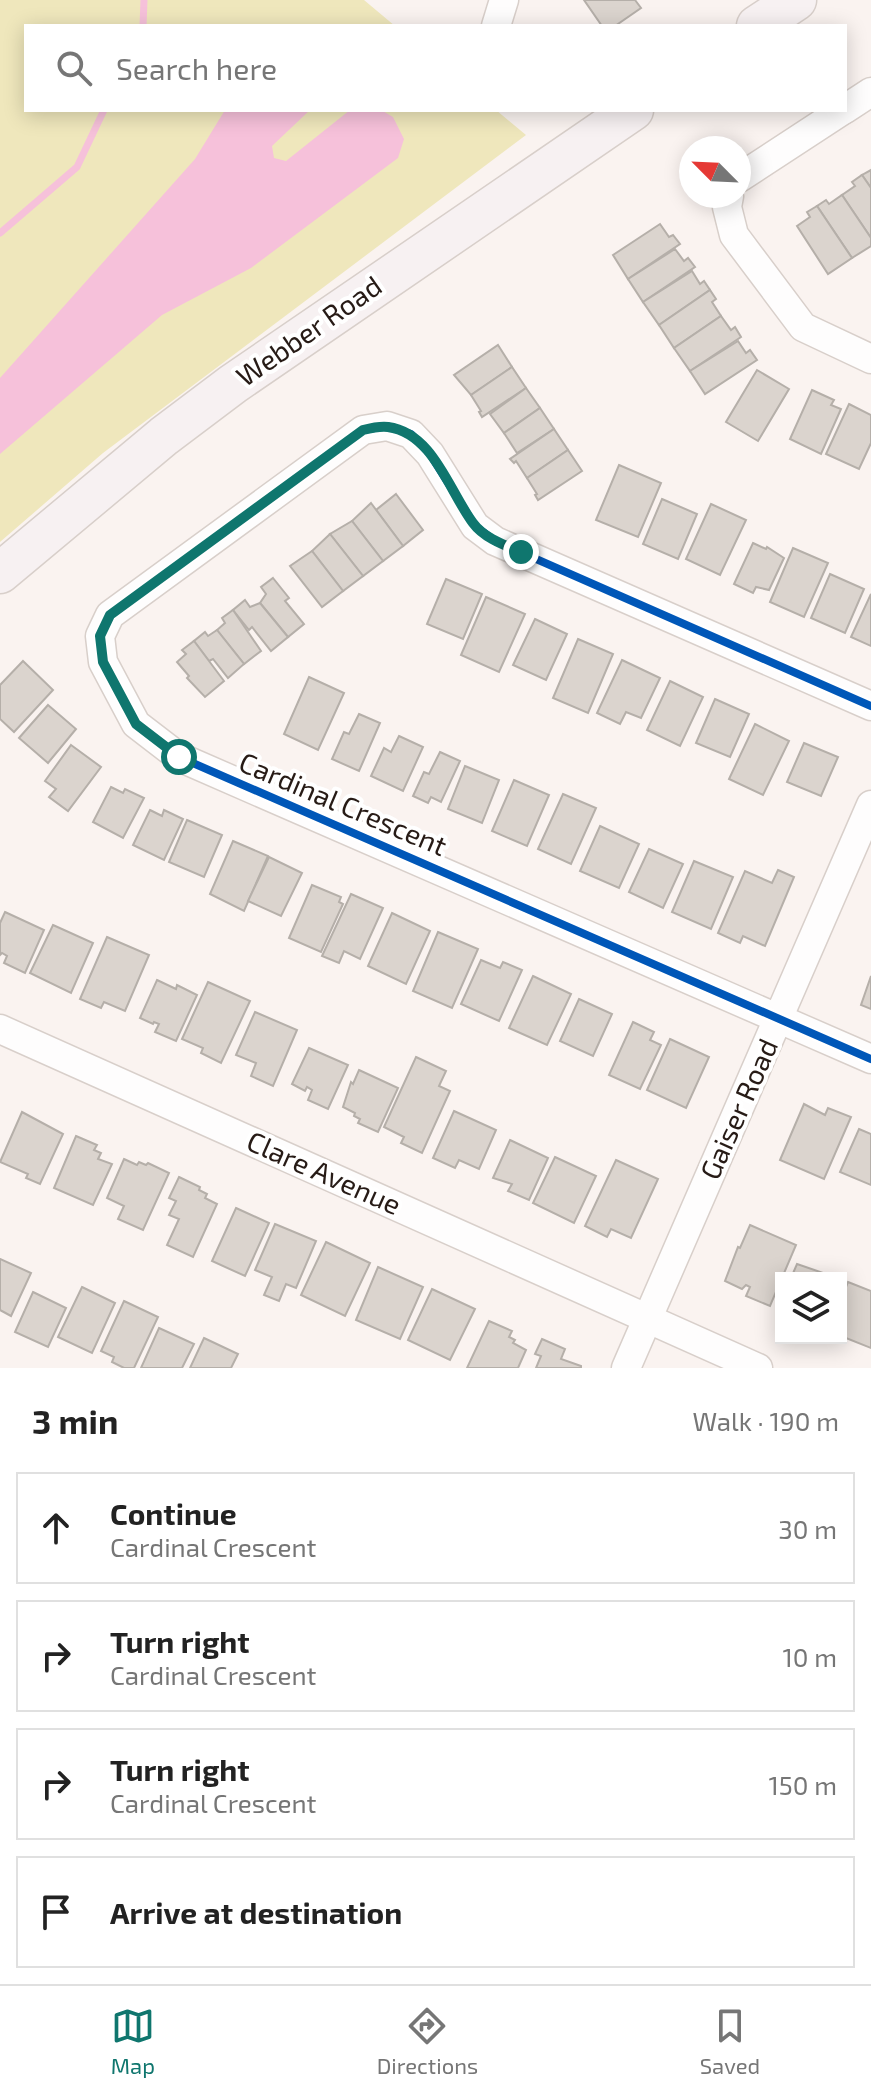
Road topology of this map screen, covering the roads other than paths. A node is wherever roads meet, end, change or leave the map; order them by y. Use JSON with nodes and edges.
{"nodes":[{"id":1,"x":504,"y":0,"type":"edge"},
{"id":2,"x":796,"y":0,"type":"edge"},
{"id":3,"x":497,"y":24,"type":"edge"},
{"id":4,"x":760,"y":24,"type":"edge"},
{"id":5,"x":871,"y":92,"type":"edge"},
{"id":6,"x":847,"y":107,"type":"edge"},
{"id":7,"x":630,"y":112,"type":"edge"},
{"id":8,"x":839,"y":112,"type":"edge"},
{"id":9,"x":751,"y":170,"type":"edge"},
{"id":10,"x":727,"y":208,"type":"edge"},
{"id":11,"x":871,"y":359,"type":"edge"},
{"id":12,"x":0,"y":573,"type":"edge"},
{"id":13,"x":871,"y":706,"type":"edge"},
{"id":14,"x":871,"y":805,"type":"edge"},
{"id":15,"x":779,"y":1017,"type":"junction"},
{"id":16,"x":0,"y":1029,"type":"edge"},
{"id":17,"x":871,"y":1059,"type":"edge"},
{"id":18,"x":648,"y":1318,"type":"junction"},
{"id":19,"x":626,"y":1368,"type":"edge"},
{"id":20,"x":758,"y":1368,"type":"edge"}],
"edges":[{"from":1,"to":3,"type":"street"},
{"from":2,"to":4,"type":"main road"},
{"from":5,"to":6,"type":"street"},
{"from":7,"to":12,"type":"main road","name":"Webber Road"},
{"from":8,"to":9,"type":"street"},
{"from":10,"to":11,"type":"street"},
{"from":13,"to":15,"type":"street","name":"Cardinal Crescent"},
{"from":14,"to":15,"type":"street","name":"Gaiser Road"},
{"from":15,"to":17,"type":"street","name":"Cardinal Crescent"},
{"from":15,"to":18,"type":"street","name":"Gaiser Road"},
{"from":16,"to":18,"type":"street","name":"Clare Avenue"},
{"from":18,"to":19,"type":"street","name":"Gaiser Road"},
{"from":18,"to":20,"type":"street","name":"Clare Avenue"}]}
